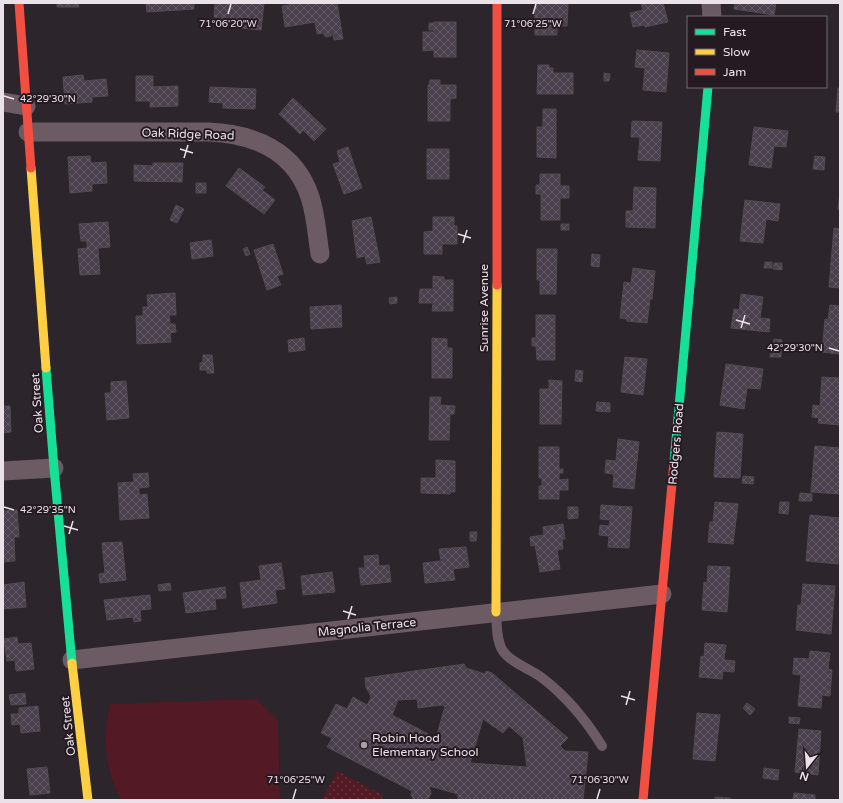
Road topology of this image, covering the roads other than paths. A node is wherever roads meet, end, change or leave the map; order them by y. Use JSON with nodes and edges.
{"nodes":[{"id":1,"x":19,"y":3,"type":"edge"},
{"id":2,"x":497,"y":3,"type":"edge"},
{"id":3,"x":711,"y":3,"type":"edge"},
{"id":4,"x":712,"y":16,"type":"edge"},
{"id":5,"x":708,"y":88,"type":"edge"},
{"id":6,"x":3,"y":102,"type":"edge"},
{"id":7,"x":26,"y":106,"type":"junction"},
{"id":8,"x":28,"y":132,"type":"junction"},
{"id":9,"x":320,"y":254,"type":"dead end"},
{"id":10,"x":54,"y":468,"type":"junction"},
{"id":11,"x":3,"y":471,"type":"edge"},
{"id":12,"x":662,"y":594,"type":"junction"},
{"id":13,"x":496,"y":612,"type":"junction"},
{"id":14,"x":72,"y":660,"type":"junction"},
{"id":15,"x":602,"y":746,"type":"dead end"},
{"id":16,"x":88,"y":800,"type":"edge"},
{"id":17,"x":643,"y":800,"type":"edge"}],
"edges":[{"from":1,"to":7,"type":"street","name":"Oak Street"},
{"from":2,"to":13,"type":"street","name":"Sunrise Avenue"},
{"from":3,"to":4,"type":"street"},
{"from":5,"to":12,"type":"street","name":"Rodgers Road"},
{"from":6,"to":7,"type":"street"},
{"from":7,"to":8,"type":"street","name":"Oak Street"},
{"from":8,"to":9,"type":"street","name":"Oak Ridge Road"},
{"from":8,"to":10,"type":"street","name":"Oak Street"},
{"from":10,"to":11,"type":"street"},
{"from":10,"to":14,"type":"street","name":"Oak Street"},
{"from":12,"to":13,"type":"street","name":"Magnolia Terrace"},
{"from":12,"to":17,"type":"street","name":"Rodgers Road"},
{"from":13,"to":14,"type":"street","name":"Magnolia Terrace"},
{"from":13,"to":15,"type":"lane"},
{"from":14,"to":16,"type":"street","name":"Oak Street"}]}
